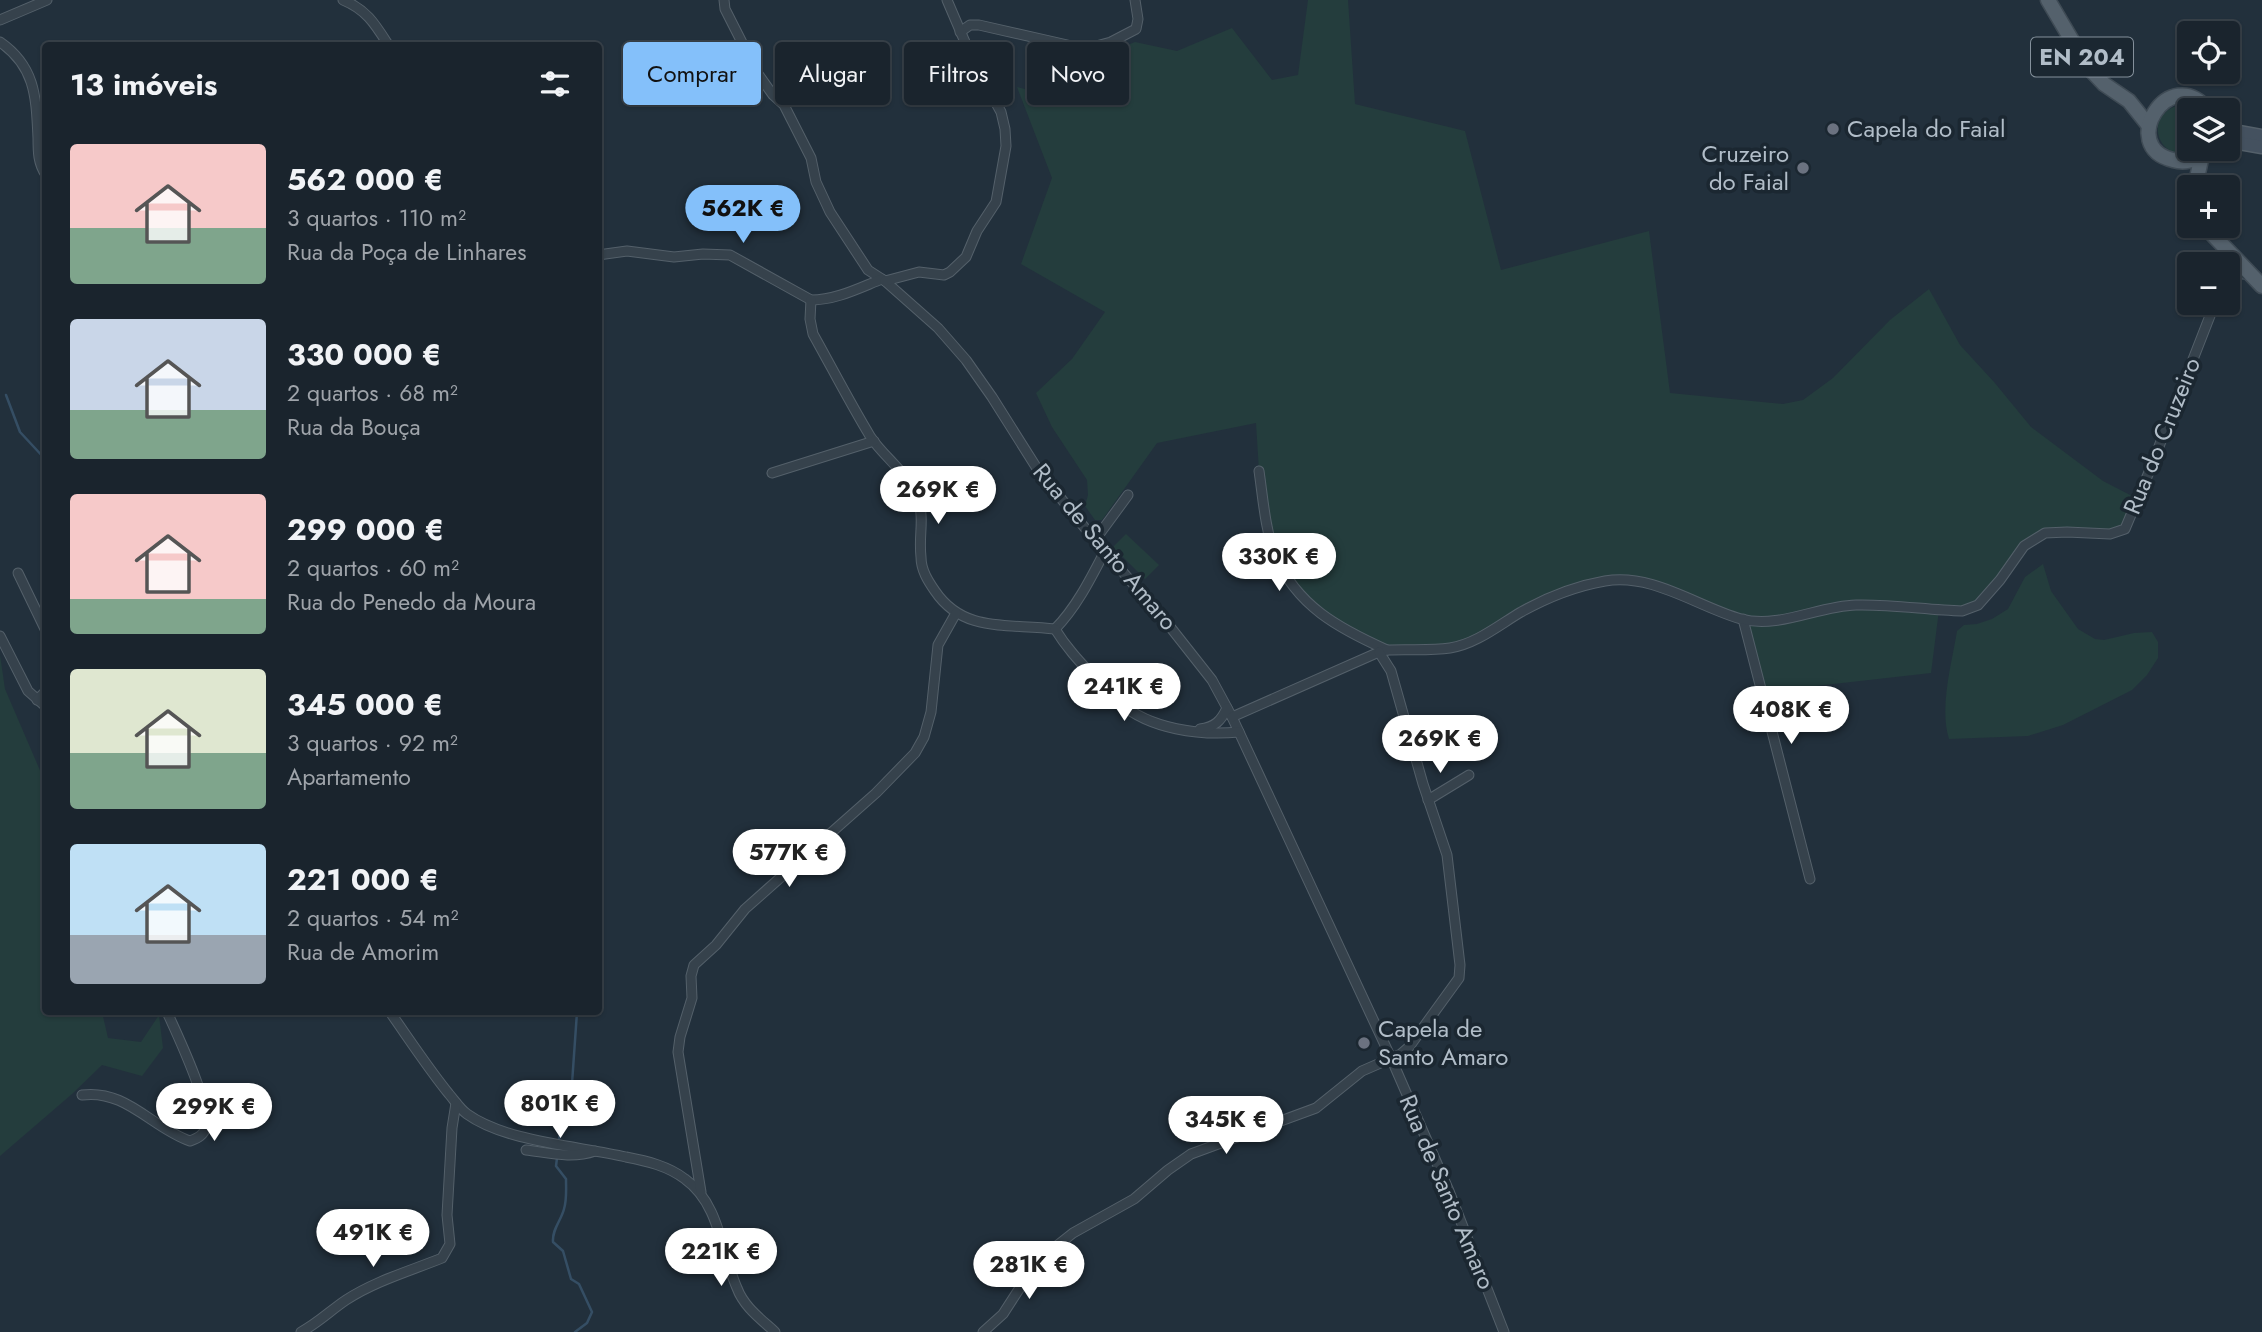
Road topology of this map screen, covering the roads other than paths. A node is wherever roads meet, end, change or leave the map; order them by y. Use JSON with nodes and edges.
{"nodes":[{"id":1,"x":47,"y":0,"type":"edge"},
{"id":2,"x":343,"y":0,"type":"edge"},
{"id":3,"x":724,"y":0,"type":"edge"},
{"id":4,"x":947,"y":0,"type":"edge"},
{"id":5,"x":1135,"y":0,"type":"edge"},
{"id":6,"x":2048,"y":0,"type":"edge"},
{"id":7,"x":0,"y":20,"type":"edge"},
{"id":8,"x":960,"y":32,"type":"junction"},
{"id":9,"x":0,"y":42,"type":"edge"},
{"id":10,"x":386,"y":42,"type":"edge"},
{"id":11,"x":2188,"y":98,"type":"edge"},
{"id":12,"x":2129,"y":101,"type":"junction"},
{"id":13,"x":2161,"y":103,"type":"junction"},
{"id":14,"x":2149,"y":125,"type":"junction"},
{"id":15,"x":2240,"y":132,"type":"edge"},
{"id":16,"x":2262,"y":136,"type":"edge"},
{"id":17,"x":2240,"y":143,"type":"edge"},
{"id":18,"x":2262,"y":147,"type":"edge"},
{"id":19,"x":2183,"y":161,"type":"edge"},
{"id":20,"x":2178,"y":162,"type":"junction"},
{"id":21,"x":42,"y":168,"type":"edge"},
{"id":22,"x":2187,"y":175,"type":"edge"},
{"id":23,"x":2216,"y":238,"type":"edge"},
{"id":24,"x":2225,"y":247,"type":"junction"},
{"id":25,"x":2225,"y":252,"type":"edge"},
{"id":26,"x":602,"y":254,"type":"edge"},
{"id":27,"x":2240,"y":274,"type":"edge"},
{"id":28,"x":2251,"y":275,"type":"junction"},
{"id":29,"x":884,"y":280,"type":"junction"},
{"id":30,"x":2262,"y":286,"type":"edge"},
{"id":31,"x":811,"y":300,"type":"junction"},
{"id":32,"x":2210,"y":315,"type":"edge"},
{"id":33,"x":873,"y":441,"type":"junction"},
{"id":34,"x":1259,"y":471,"type":"dead end"},
{"id":35,"x":772,"y":473,"type":"dead end"},
{"id":36,"x":1128,"y":495,"type":"dead end"},
{"id":37,"x":1095,"y":540,"type":"junction"},
{"id":38,"x":1105,"y":551,"type":"junction"},
{"id":39,"x":18,"y":572,"type":"dead end"},
{"id":40,"x":956,"y":613,"type":"junction"},
{"id":41,"x":1743,"y":619,"type":"junction"},
{"id":42,"x":42,"y":623,"type":"edge"},
{"id":43,"x":1055,"y":629,"type":"junction"},
{"id":44,"x":0,"y":635,"type":"edge"},
{"id":45,"x":1383,"y":651,"type":"junction"},
{"id":46,"x":42,"y":695,"type":"edge"},
{"id":47,"x":37,"y":700,"type":"junction"},
{"id":48,"x":42,"y":704,"type":"edge"},
{"id":49,"x":1230,"y":713,"type":"junction"},
{"id":50,"x":1192,"y":731,"type":"junction"},
{"id":51,"x":1239,"y":732,"type":"junction"},
{"id":52,"x":1469,"y":775,"type":"dead end"},
{"id":53,"x":1428,"y":800,"type":"junction"},
{"id":54,"x":1810,"y":880,"type":"dead end"},
{"id":55,"x":168,"y":1015,"type":"edge"},
{"id":56,"x":392,"y":1015,"type":"edge"},
{"id":57,"x":1391,"y":1058,"type":"junction"},
{"id":58,"x":82,"y":1095,"type":"dead end"},
{"id":59,"x":456,"y":1103,"type":"junction"},
{"id":60,"x":526,"y":1150,"type":"dead end"},
{"id":61,"x":596,"y":1150,"type":"junction"},
{"id":62,"x":701,"y":1192,"type":"junction"},
{"id":63,"x":301,"y":1332,"type":"edge"},
{"id":64,"x":775,"y":1332,"type":"edge"},
{"id":65,"x":983,"y":1332,"type":"edge"},
{"id":66,"x":1504,"y":1332,"type":"edge"}],
"edges":[{"from":1,"to":7,"type":"street"},
{"from":2,"to":10,"type":"street"},
{"from":3,"to":29,"type":"street","name":"Rua de Santo Amaro"},
{"from":4,"to":8,"type":"street"},
{"from":5,"to":8,"type":"street"},
{"from":6,"to":12,"type":"main road","number":"EN 204"},
{"from":8,"to":29,"type":"street"},
{"from":9,"to":21,"type":"street"},
{"from":11,"to":13,"type":"main road"},
{"from":12,"to":13,"type":"main road","number":"EN 204"},
{"from":12,"to":14,"type":"main road","number":"EN 204"},
{"from":13,"to":14,"type":"main road"},
{"from":14,"to":20,"type":"main road"},
{"from":15,"to":16,"type":"street"},
{"from":17,"to":18,"type":"street"},
{"from":19,"to":20,"type":"main road"},
{"from":20,"to":22,"type":"main road"},
{"from":23,"to":24,"type":"main road"},
{"from":24,"to":25,"type":"street"},
{"from":24,"to":28,"type":"main road"},
{"from":26,"to":31,"type":"street"},
{"from":27,"to":28,"type":"street"},
{"from":28,"to":30,"type":"main road"},
{"from":29,"to":31,"type":"street"},
{"from":29,"to":37,"type":"street","name":"Rua de Santo Amaro"},
{"from":31,"to":33,"type":"street"},
{"from":32,"to":41,"type":"street","name":"Rua do Cruzeiro"},
{"from":33,"to":35,"type":"street"},
{"from":33,"to":40,"type":"street"},
{"from":34,"to":45,"type":"street"},
{"from":36,"to":37,"type":"street"},
{"from":37,"to":38,"type":"street","name":"Rua de Santo Amaro"},
{"from":38,"to":43,"type":"street"},
{"from":38,"to":49,"type":"street","name":"Rua de Santo Amaro"},
{"from":39,"to":42,"type":"street"},
{"from":40,"to":43,"type":"street"},
{"from":40,"to":62,"type":"street"},
{"from":41,"to":45,"type":"street","name":"Rua do Cruzeiro"},
{"from":41,"to":54,"type":"street"},
{"from":43,"to":50,"type":"street"},
{"from":44,"to":47,"type":"street"},
{"from":45,"to":49,"type":"street","name":"Rua do Cruzeiro"},
{"from":45,"to":53,"type":"street"},
{"from":46,"to":47,"type":"street"},
{"from":47,"to":48,"type":"street"},
{"from":49,"to":50,"type":"street","name":"Rua do Cruzeiro"},
{"from":49,"to":51,"type":"street","name":"Rua de Santo Amaro"},
{"from":50,"to":51,"type":"street"},
{"from":51,"to":57,"type":"street","name":"Rua de Santo Amaro"},
{"from":52,"to":53,"type":"street"},
{"from":53,"to":57,"type":"street"},
{"from":55,"to":58,"type":"street"},
{"from":56,"to":59,"type":"street"},
{"from":57,"to":65,"type":"street"},
{"from":57,"to":66,"type":"street","name":"Rua de Santo Amaro"},
{"from":59,"to":61,"type":"street"},
{"from":59,"to":63,"type":"street"},
{"from":60,"to":61,"type":"street"},
{"from":61,"to":62,"type":"street"},
{"from":62,"to":64,"type":"street"}]}
